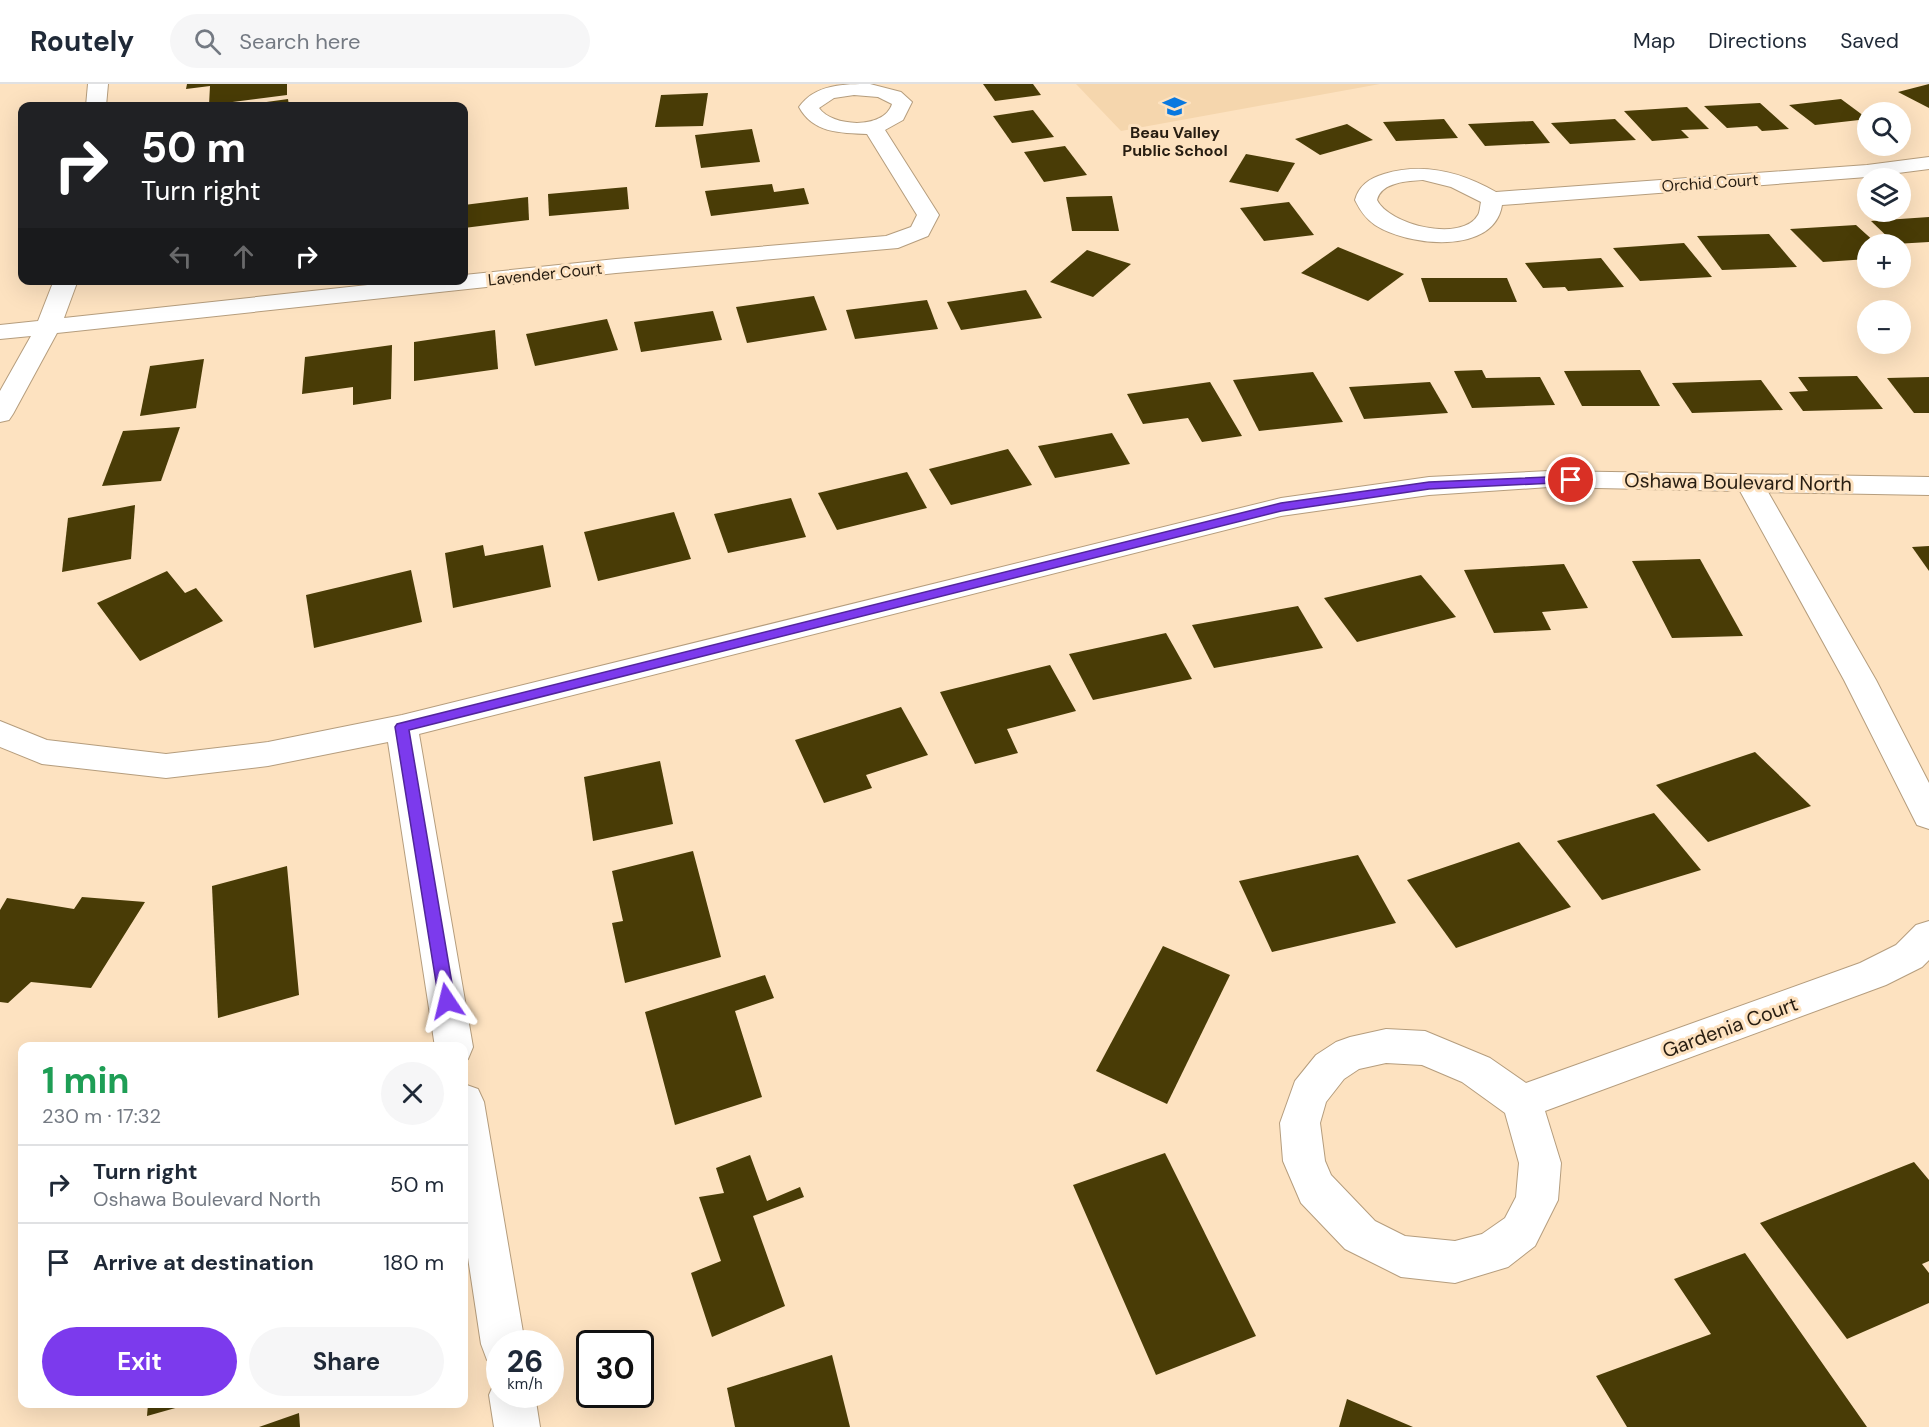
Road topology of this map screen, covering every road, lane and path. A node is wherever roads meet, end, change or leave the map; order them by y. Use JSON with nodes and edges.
{"nodes":[{"id":1,"x":98,"y":84,"type":"edge"},
{"id":2,"x":96,"y":102,"type":"edge"},
{"id":3,"x":873,"y":128,"type":"dead end"},
{"id":4,"x":1929,"y":164,"type":"edge"},
{"id":5,"x":1491,"y":199,"type":"junction"},
{"id":6,"x":468,"y":282,"type":"edge"},
{"id":7,"x":64,"y":285,"type":"edge"},
{"id":8,"x":439,"y":285,"type":"edge"},
{"id":9,"x":48,"y":327,"type":"junction"},
{"id":10,"x":0,"y":332,"type":"edge"},
{"id":11,"x":0,"y":414,"type":"edge"},
{"id":12,"x":1749,"y":483,"type":"junction"},
{"id":13,"x":1929,"y":486,"type":"edge"},
{"id":14,"x":402,"y":727,"type":"junction"},
{"id":15,"x":0,"y":733,"type":"edge"},
{"id":16,"x":1929,"y":816,"type":"edge"},
{"id":17,"x":1929,"y":936,"type":"edge"},
{"id":18,"x":453,"y":1042,"type":"edge"},
{"id":19,"x":1522,"y":1102,"type":"junction"},
{"id":20,"x":468,"y":1127,"type":"edge"},
{"id":21,"x":501,"y":1330,"type":"edge"},
{"id":22,"x":514,"y":1408,"type":"edge"},
{"id":23,"x":517,"y":1427,"type":"edge"}],
"edges":[{"from":1,"to":2,"type":"street"},
{"from":3,"to":6,"type":"street","name":"Lavender Court"},
{"from":4,"to":5,"type":"street","name":"Orchid Court"},
{"from":5,"to":5,"type":"street"},
{"from":7,"to":9,"type":"street"},
{"from":8,"to":9,"type":"street","name":"Lavender Court"},
{"from":9,"to":10,"type":"street"},
{"from":9,"to":11,"type":"street"},
{"from":12,"to":13,"type":"street","name":"Oshawa Boulevard North"},
{"from":12,"to":14,"type":"street","name":"Oshawa Boulevard North"},
{"from":12,"to":16,"type":"street"},
{"from":14,"to":15,"type":"street","name":"Oshawa Boulevard North"},
{"from":14,"to":18,"type":"street"},
{"from":17,"to":19,"type":"street","name":"Gardenia Court"},
{"from":19,"to":19,"type":"street"},
{"from":20,"to":21,"type":"street"},
{"from":22,"to":23,"type":"street"}]}
